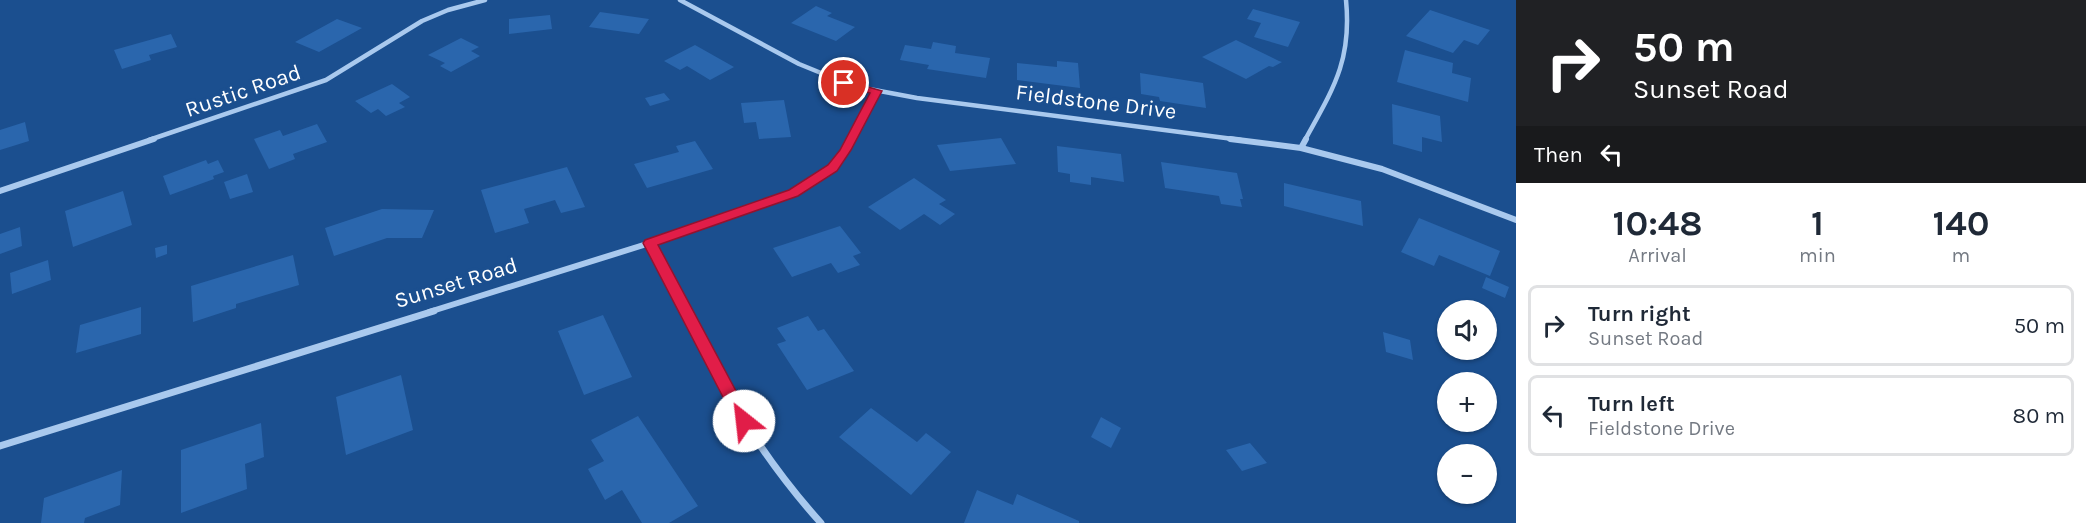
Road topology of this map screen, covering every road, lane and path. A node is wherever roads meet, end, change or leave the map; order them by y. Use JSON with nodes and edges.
{"nodes":[{"id":1,"x":485,"y":0,"type":"edge"},
{"id":2,"x":680,"y":0,"type":"edge"},
{"id":3,"x":1346,"y":0,"type":"edge"},
{"id":4,"x":876,"y":91,"type":"junction"},
{"id":5,"x":1301,"y":148,"type":"junction"},
{"id":6,"x":0,"y":191,"type":"edge"},
{"id":7,"x":1516,"y":220,"type":"edge"},
{"id":8,"x":650,"y":243,"type":"junction"},
{"id":9,"x":0,"y":446,"type":"edge"},
{"id":10,"x":821,"y":523,"type":"edge"}],
"edges":[{"from":1,"to":6,"type":"street","name":"Rustic Road"},
{"from":2,"to":4,"type":"street","name":"Fieldstone Drive"},
{"from":3,"to":5,"type":"street"},
{"from":4,"to":5,"type":"street","name":"Fieldstone Drive"},
{"from":4,"to":8,"type":"street","name":"Sunset Road"},
{"from":5,"to":7,"type":"street","name":"Fieldstone Drive"},
{"from":8,"to":9,"type":"street","name":"Sunset Road"},
{"from":8,"to":10,"type":"street"}]}
